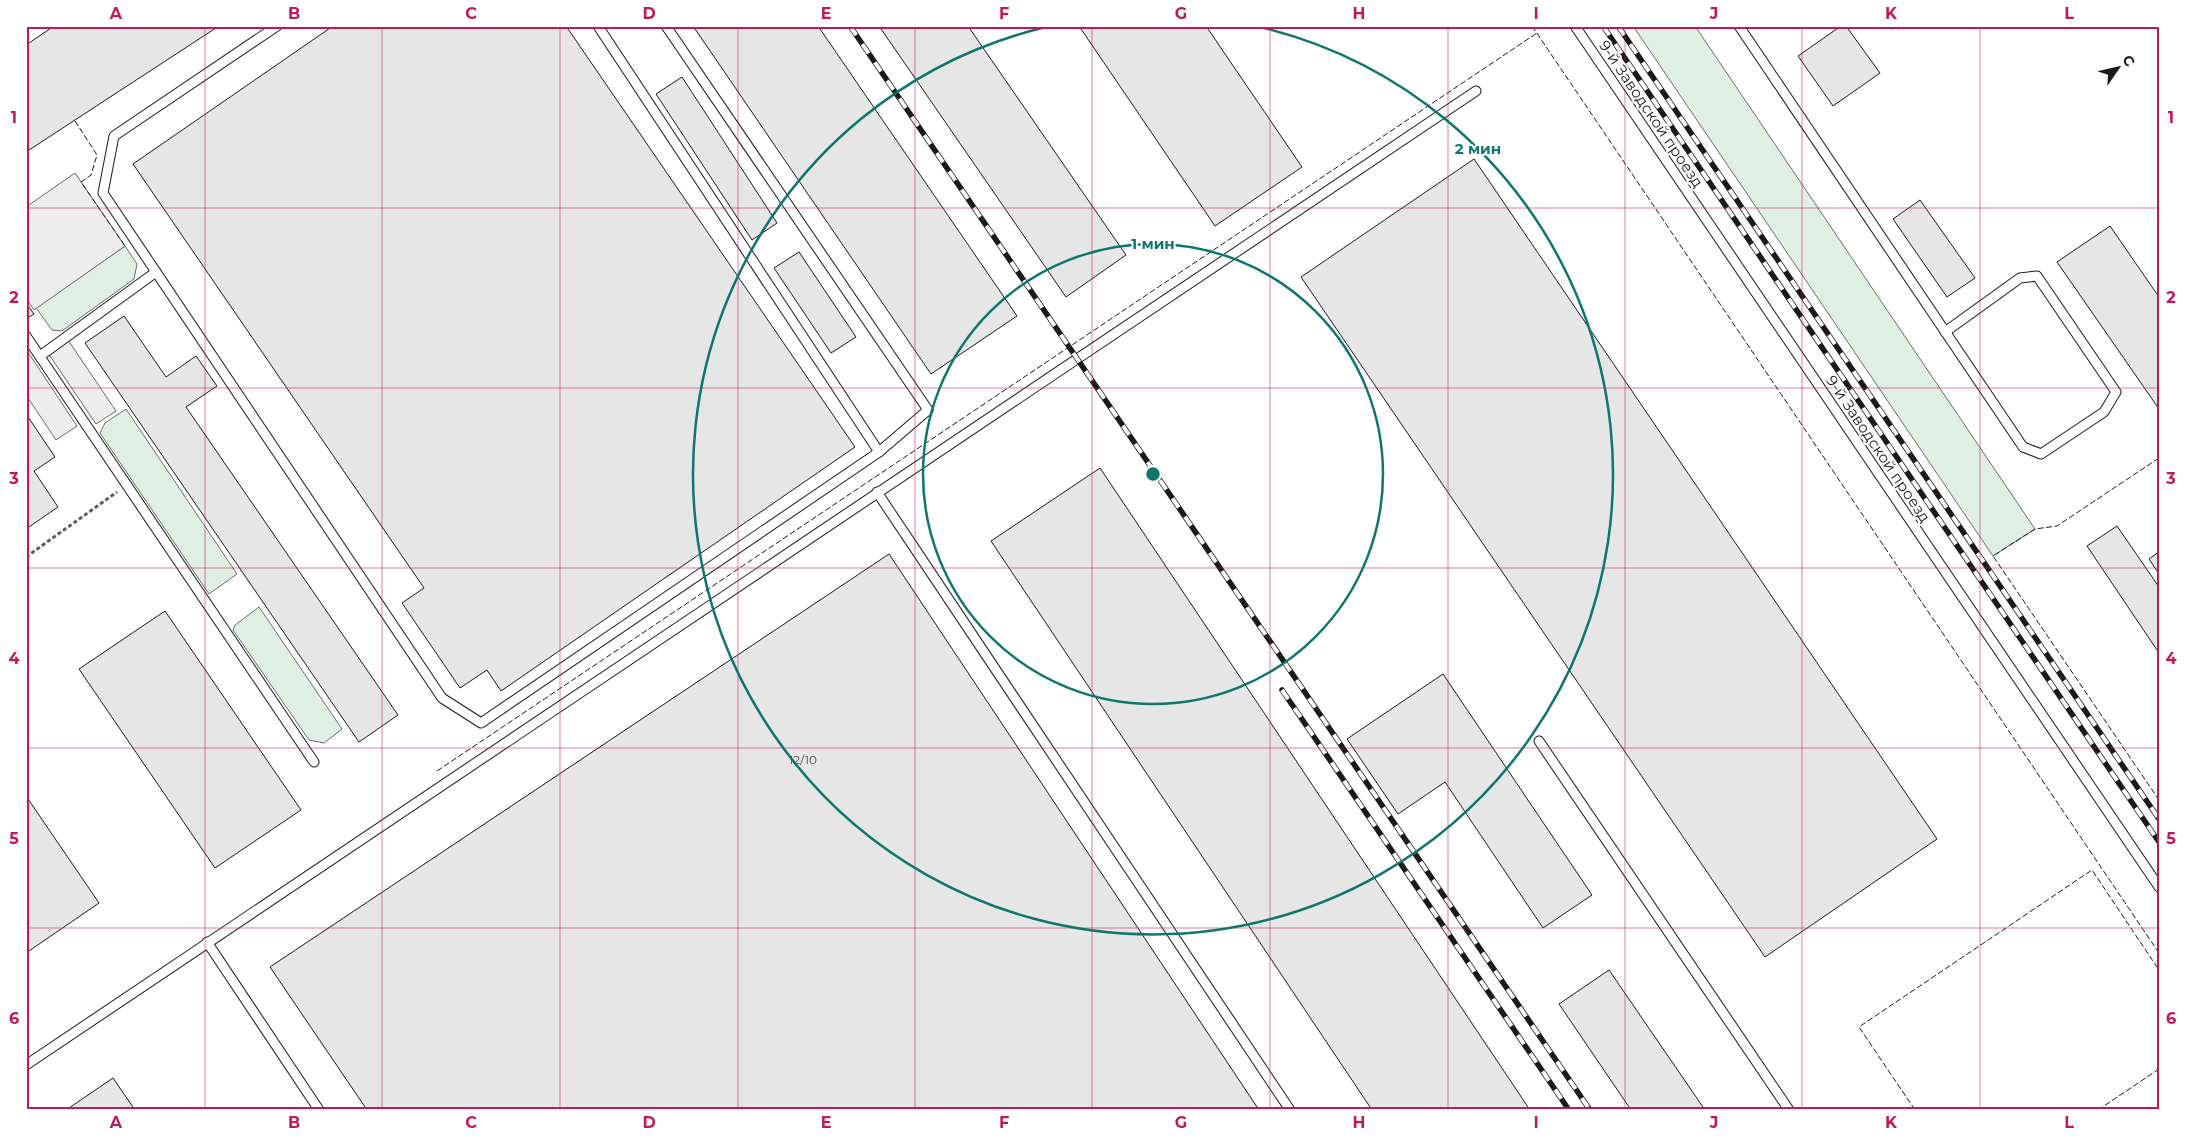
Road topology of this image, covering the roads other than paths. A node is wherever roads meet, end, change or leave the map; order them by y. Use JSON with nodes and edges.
{"nodes":[{"id":1,"x":277,"y":26,"type":"edge"},
{"id":2,"x":598,"y":26,"type":"edge"},
{"id":3,"x":666,"y":26,"type":"edge"},
{"id":4,"x":1575,"y":26,"type":"edge"},
{"id":5,"x":1739,"y":26,"type":"edge"},
{"id":6,"x":1476,"y":91,"type":"dead end"},
{"id":7,"x":156,"y":272,"type":"junction"},
{"id":8,"x":1945,"y":332,"type":"junction"},
{"id":9,"x":26,"y":336,"type":"edge"},
{"id":10,"x":40,"y":356,"type":"junction"},
{"id":11,"x":879,"y":452,"type":"junction"},
{"id":12,"x":877,"y":492,"type":"junction"},
{"id":13,"x":1539,"y":741,"type":"dead end"},
{"id":14,"x":314,"y":762,"type":"dead end"},
{"id":15,"x":2159,"y":887,"type":"edge"},
{"id":16,"x":207,"y":942,"type":"junction"},
{"id":17,"x":26,"y":1065,"type":"edge"},
{"id":18,"x":319,"y":1110,"type":"edge"},
{"id":19,"x":1290,"y":1110,"type":"edge"},
{"id":20,"x":1789,"y":1110,"type":"edge"}],
"edges":[{"from":1,"to":7,"type":"lane"},
{"from":2,"to":11,"type":"lane"},
{"from":3,"to":11,"type":"lane"},
{"from":4,"to":15,"type":"lane","name":"9-й Заводской проезд"},
{"from":5,"to":8,"type":"lane"},
{"from":6,"to":12,"type":"lane"},
{"from":7,"to":10,"type":"lane"},
{"from":7,"to":11,"type":"lane"},
{"from":8,"to":8,"type":"lane"},
{"from":9,"to":10,"type":"lane"},
{"from":10,"to":14,"type":"lane"},
{"from":12,"to":16,"type":"lane"},
{"from":12,"to":19,"type":"lane"},
{"from":13,"to":20,"type":"lane"},
{"from":16,"to":17,"type":"lane"},
{"from":16,"to":18,"type":"lane"}]}
